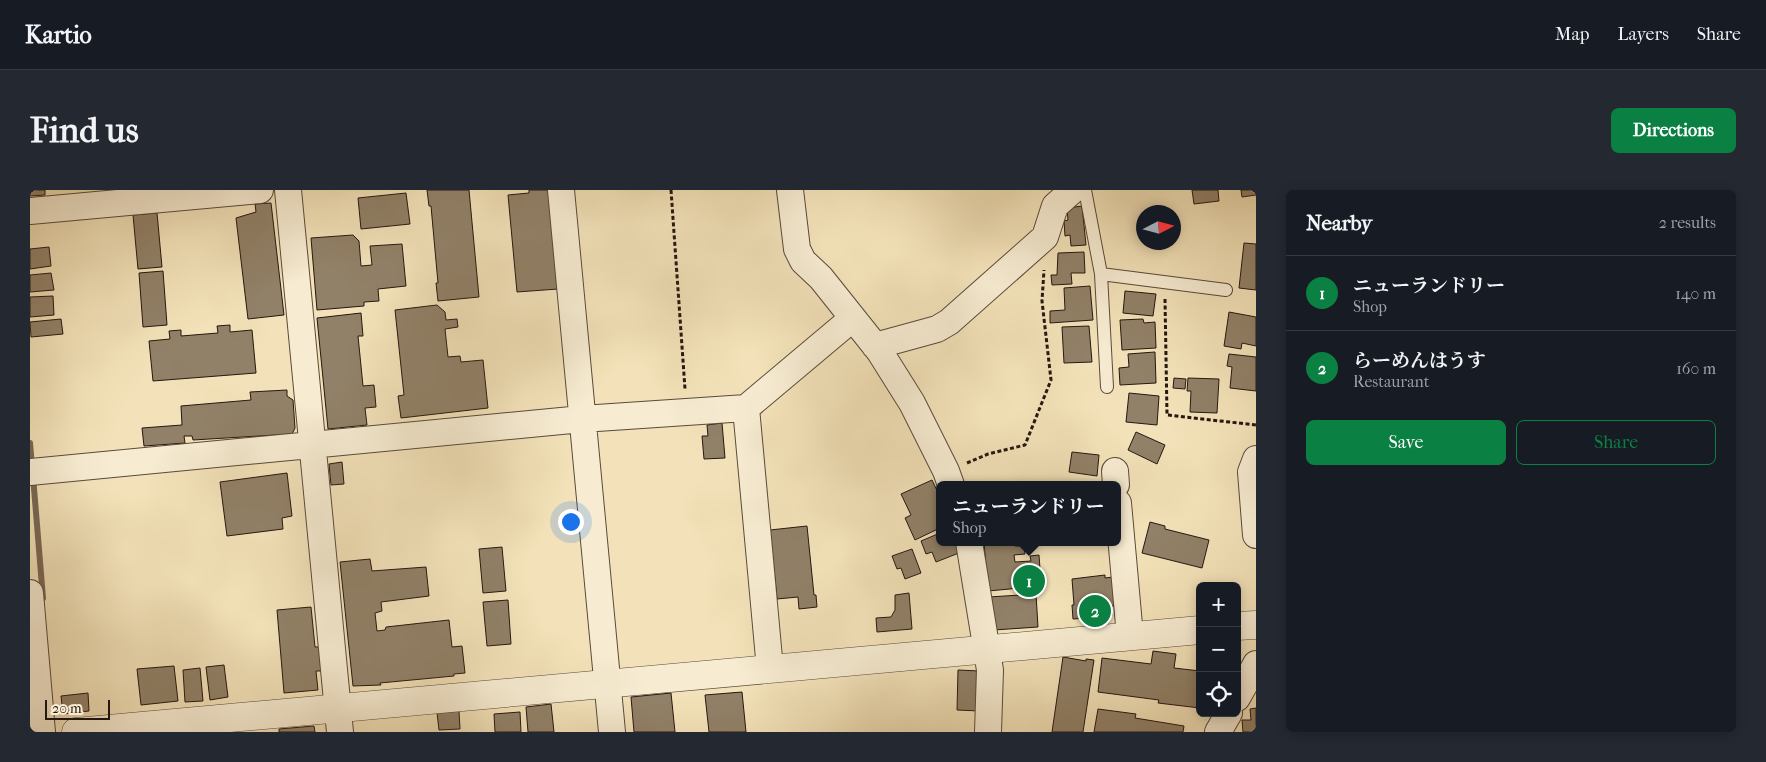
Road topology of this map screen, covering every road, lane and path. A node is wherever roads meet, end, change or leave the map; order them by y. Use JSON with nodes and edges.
{"nodes":[{"id":1,"x":260,"y":190,"type":"edge"},
{"id":2,"x":288,"y":190,"type":"edge"},
{"id":3,"x":561,"y":190,"type":"edge"},
{"id":4,"x":671,"y":190,"type":"edge"},
{"id":5,"x":790,"y":190,"type":"edge"},
{"id":6,"x":1073,"y":190,"type":"edge"},
{"id":7,"x":1085,"y":190,"type":"edge"},
{"id":8,"x":30,"y":211,"type":"edge"},
{"id":9,"x":1046,"y":237,"type":"junction"},
{"id":10,"x":1101,"y":274,"type":"junction"},
{"id":11,"x":1165,"y":283,"type":"junction"},
{"id":12,"x":1226,"y":290,"type":"dead end"},
{"id":13,"x":853,"y":318,"type":"junction"},
{"id":14,"x":875,"y":346,"type":"junction"},
{"id":15,"x":1107,"y":386,"type":"dead end"},
{"id":16,"x":746,"y":408,"type":"junction"},
{"id":17,"x":687,"y":412,"type":"junction"},
{"id":18,"x":582,"y":419,"type":"junction"},
{"id":19,"x":1256,"y":425,"type":"edge"},
{"id":20,"x":312,"y":445,"type":"junction"},
{"id":21,"x":1256,"y":459,"type":"edge"},
{"id":22,"x":34,"y":472,"type":"edge"},
{"id":23,"x":949,"y":478,"type":"edge"},
{"id":24,"x":1256,"y":535,"type":"edge"},
{"id":25,"x":1121,"y":536,"type":"edge"},
{"id":26,"x":970,"y":546,"type":"edge"},
{"id":27,"x":30,"y":593,"type":"edge"},
{"id":28,"x":1256,"y":625,"type":"edge"},
{"id":29,"x":1241,"y":626,"type":"edge"},
{"id":30,"x":1196,"y":630,"type":"edge"},
{"id":31,"x":1130,"y":636,"type":"junction"},
{"id":32,"x":987,"y":649,"type":"junction"},
{"id":33,"x":1256,"y":664,"type":"edge"},
{"id":34,"x":770,"y":669,"type":"junction"},
{"id":35,"x":607,"y":684,"type":"junction"},
{"id":36,"x":1241,"y":691,"type":"edge"},
{"id":37,"x":1227,"y":717,"type":"edge"},
{"id":38,"x":339,"y":720,"type":"edge"},
{"id":39,"x":42,"y":732,"type":"edge"},
{"id":40,"x":76,"y":732,"type":"edge"},
{"id":41,"x":612,"y":732,"type":"edge"},
{"id":42,"x":988,"y":732,"type":"edge"},
{"id":43,"x":1218,"y":732,"type":"edge"}],
"edges":[{"from":1,"to":8,"type":"street"},
{"from":2,"to":20,"type":"street"},
{"from":3,"to":18,"type":"street"},
{"from":4,"to":17,"type":"path"},
{"from":5,"to":13,"type":"street"},
{"from":6,"to":9,"type":"street"},
{"from":7,"to":10,"type":"lane"},
{"from":9,"to":14,"type":"street"},
{"from":9,"to":23,"type":"path"},
{"from":10,"to":11,"type":"lane"},
{"from":10,"to":15,"type":"lane"},
{"from":11,"to":12,"type":"lane"},
{"from":11,"to":19,"type":"path"},
{"from":13,"to":14,"type":"street"},
{"from":13,"to":16,"type":"street"},
{"from":14,"to":23,"type":"street"},
{"from":16,"to":17,"type":"street"},
{"from":16,"to":34,"type":"street"},
{"from":17,"to":18,"type":"street"},
{"from":18,"to":20,"type":"street"},
{"from":18,"to":35,"type":"street"},
{"from":20,"to":22,"type":"street"},
{"from":20,"to":38,"type":"street"},
{"from":21,"to":24,"type":"street"},
{"from":25,"to":31,"type":"street"},
{"from":26,"to":32,"type":"street"},
{"from":27,"to":39,"type":"street"},
{"from":28,"to":29,"type":"street"},
{"from":30,"to":31,"type":"street"},
{"from":31,"to":32,"type":"street"},
{"from":32,"to":34,"type":"street"},
{"from":32,"to":42,"type":"street"},
{"from":33,"to":36,"type":"street"},
{"from":34,"to":35,"type":"street"},
{"from":35,"to":38,"type":"street"},
{"from":35,"to":41,"type":"street"},
{"from":37,"to":43,"type":"street"},
{"from":38,"to":40,"type":"street"}]}
